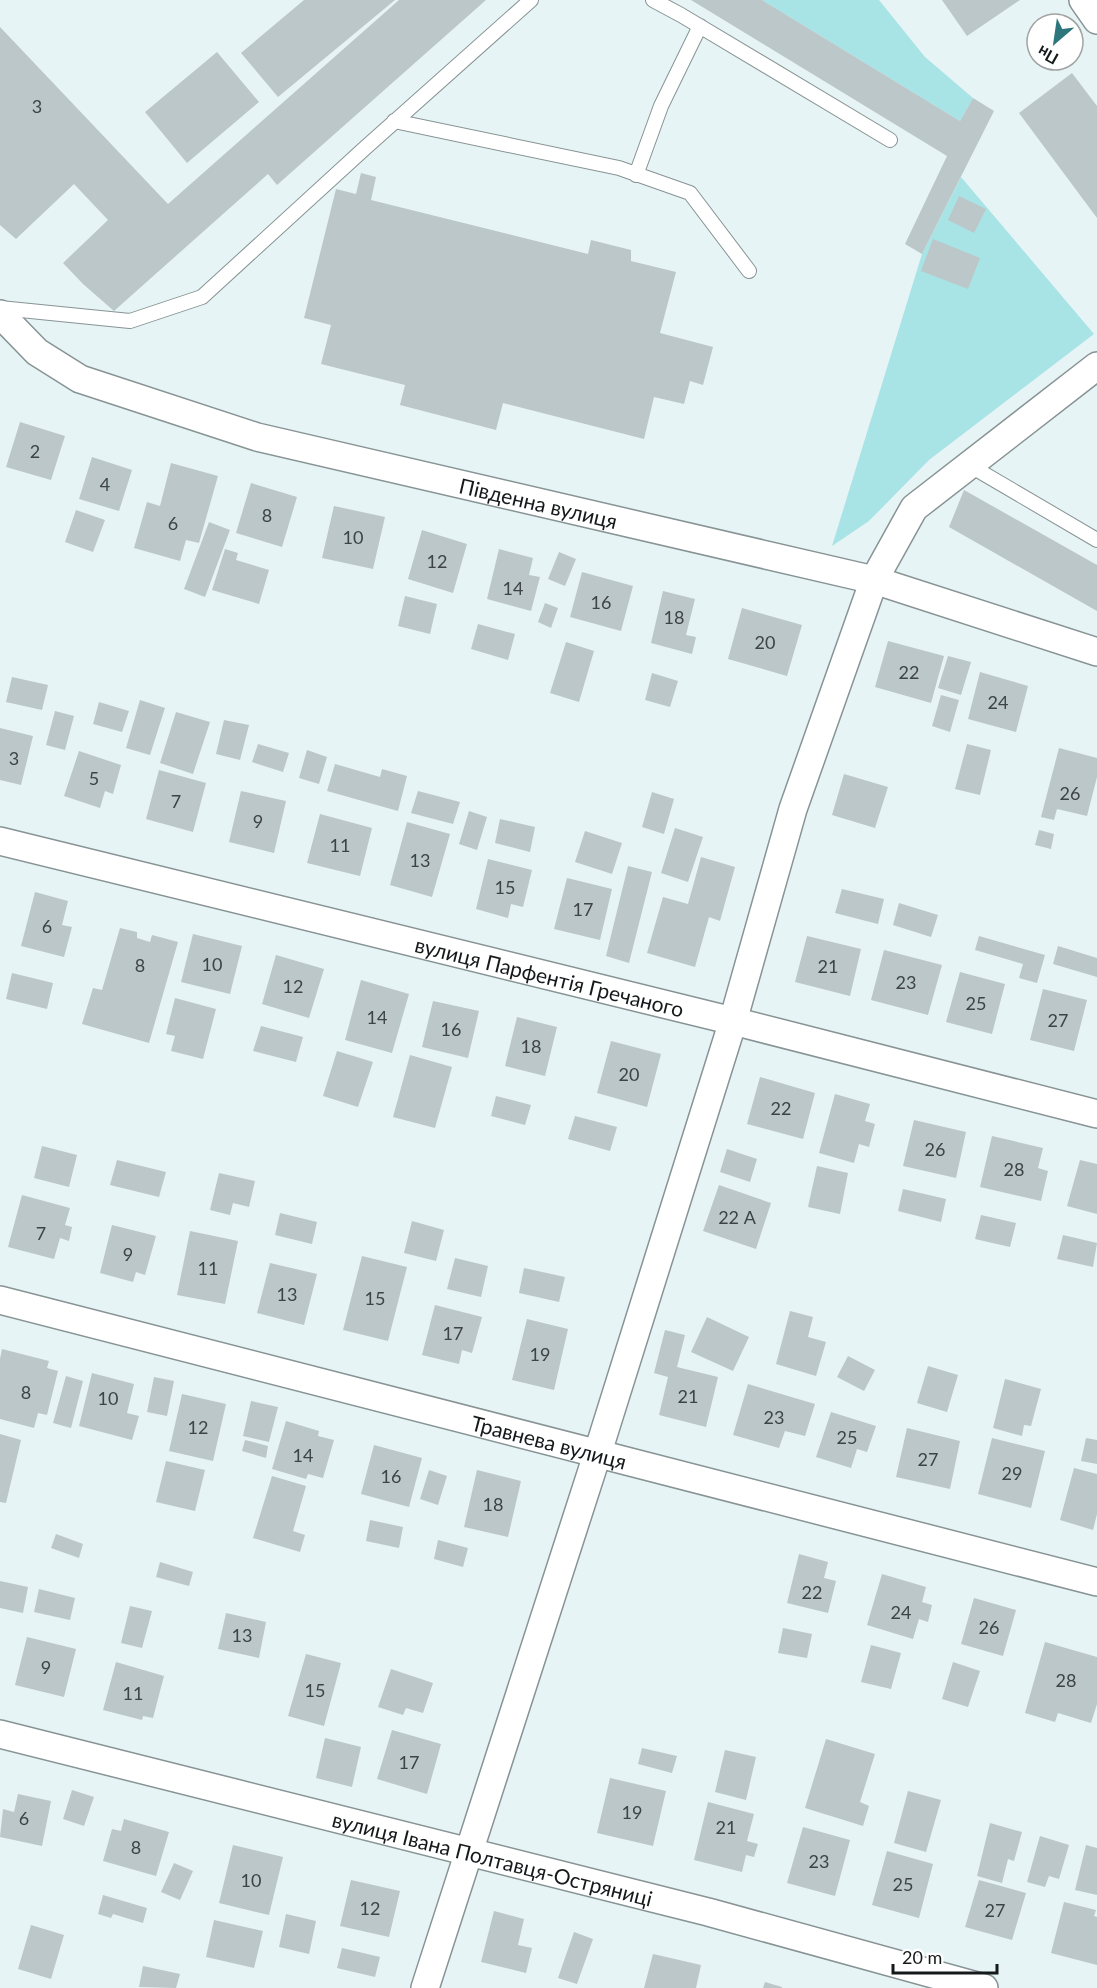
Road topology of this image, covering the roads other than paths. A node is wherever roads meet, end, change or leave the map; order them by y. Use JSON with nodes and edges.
{"nodes":[{"id":1,"x":531,"y":0,"type":"edge"},
{"id":2,"x":653,"y":0,"type":"edge"},
{"id":3,"x":700,"y":26,"type":"junction"},
{"id":4,"x":394,"y":121,"type":"junction"},
{"id":5,"x":890,"y":140,"type":"dead end"},
{"id":6,"x":636,"y":175,"type":"junction"},
{"id":7,"x":749,"y":271,"type":"dead end"},
{"id":8,"x":0,"y":308,"type":"edge"},
{"id":9,"x":0,"y":314,"type":"edge"},
{"id":10,"x":1097,"y":366,"type":"edge"},
{"id":11,"x":969,"y":465,"type":"junction"},
{"id":12,"x":1097,"y":540,"type":"edge"},
{"id":13,"x":873,"y":580,"type":"junction"},
{"id":14,"x":1097,"y":652,"type":"edge"},
{"id":15,"x":0,"y":841,"type":"edge"},
{"id":16,"x":733,"y":1021,"type":"junction"},
{"id":17,"x":1097,"y":1114,"type":"edge"},
{"id":18,"x":0,"y":1300,"type":"edge"},
{"id":19,"x":597,"y":1455,"type":"junction"},
{"id":20,"x":1097,"y":1582,"type":"edge"},
{"id":21,"x":0,"y":1734,"type":"edge"},
{"id":22,"x":470,"y":1851,"type":"junction"},
{"id":23,"x":425,"y":1988,"type":"edge"},
{"id":24,"x":984,"y":1988,"type":"edge"}],
"edges":[{"from":1,"to":4,"type":"lane"},
{"from":2,"to":3,"type":"lane"},
{"from":3,"to":5,"type":"lane"},
{"from":3,"to":6,"type":"lane"},
{"from":4,"to":6,"type":"lane"},
{"from":4,"to":8,"type":"lane"},
{"from":6,"to":7,"type":"lane"},
{"from":9,"to":13,"type":"street","name":"Південна вулиця"},
{"from":10,"to":11,"type":"street"},
{"from":11,"to":12,"type":"lane"},
{"from":11,"to":13,"type":"street"},
{"from":13,"to":14,"type":"street","name":"Південна вулиця"},
{"from":13,"to":16,"type":"street"},
{"from":15,"to":16,"type":"street","name":"вулиця Парфентія Гречаного"},
{"from":16,"to":17,"type":"street","name":"вулиця Парфентія Гречаного"},
{"from":16,"to":19,"type":"street"},
{"from":18,"to":19,"type":"street","name":"Травнева вулиця"},
{"from":19,"to":20,"type":"street","name":"Травнева вулиця"},
{"from":19,"to":22,"type":"street"},
{"from":21,"to":22,"type":"street","name":"вулиця Івана Полтавця-Остряниці"},
{"from":22,"to":23,"type":"street"},
{"from":22,"to":24,"type":"street","name":"вулиця Івана Полтавця-Остряниці"}]}
